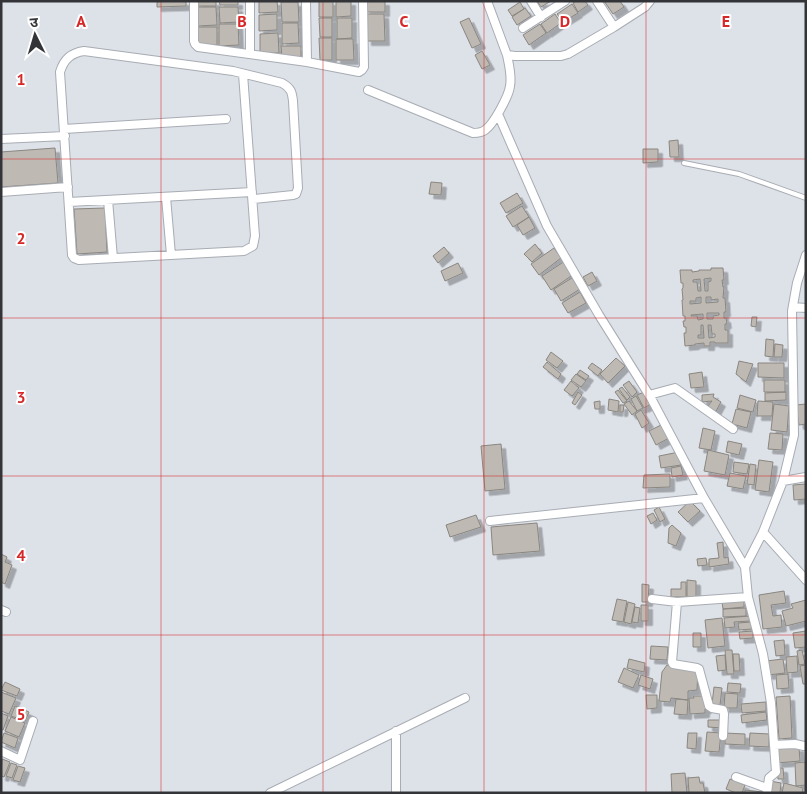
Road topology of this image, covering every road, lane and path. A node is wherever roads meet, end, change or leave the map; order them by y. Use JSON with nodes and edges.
{"nodes":[{"id":1,"x":194,"y":1,"type":"edge"},
{"id":2,"x":250,"y":1,"type":"edge"},
{"id":3,"x":306,"y":1,"type":"edge"},
{"id":4,"x":363,"y":1,"type":"edge"},
{"id":5,"x":487,"y":1,"type":"edge"},
{"id":6,"x":531,"y":1,"type":"edge"},
{"id":7,"x":566,"y":1,"type":"edge"},
{"id":8,"x":597,"y":1,"type":"edge"},
{"id":9,"x":650,"y":1,"type":"edge"},
{"id":10,"x":541,"y":17,"type":"junction"},
{"id":11,"x":614,"y":27,"type":"junction"},
{"id":12,"x":523,"y":28,"type":"dead end"},
{"id":13,"x":250,"y":53,"type":"junction"},
{"id":14,"x":507,"y":55,"type":"junction"},
{"id":15,"x":308,"y":62,"type":"junction"},
{"id":16,"x":243,"y":74,"type":"junction"},
{"id":17,"x":368,"y":90,"type":"dead end"},
{"id":18,"x":499,"y":111,"type":"junction"},
{"id":19,"x":226,"y":119,"type":"dead end"},
{"id":20,"x":64,"y":133,"type":"junction"},
{"id":21,"x":1,"y":139,"type":"edge"},
{"id":22,"x":684,"y":162,"type":"dead end"},
{"id":23,"x":68,"y":187,"type":"junction"},
{"id":24,"x":1,"y":192,"type":"edge"},
{"id":25,"x":252,"y":196,"type":"junction"},
{"id":26,"x":166,"y":197,"type":"junction"},
{"id":27,"x":806,"y":198,"type":"edge"},
{"id":28,"x":108,"y":200,"type":"junction"},
{"id":29,"x":69,"y":202,"type":"junction"},
{"id":30,"x":171,"y":255,"type":"junction"},
{"id":31,"x":806,"y":256,"type":"edge"},
{"id":32,"x":113,"y":258,"type":"junction"},
{"id":33,"x":793,"y":307,"type":"junction"},
{"id":34,"x":806,"y":308,"type":"edge"},
{"id":35,"x":649,"y":395,"type":"junction"},
{"id":36,"x":733,"y":429,"type":"dead end"},
{"id":37,"x":806,"y":477,"type":"edge"},
{"id":38,"x":783,"y":481,"type":"junction"},
{"id":39,"x":704,"y":498,"type":"junction"},
{"id":40,"x":490,"y":521,"type":"dead end"},
{"id":41,"x":763,"y":532,"type":"junction"},
{"id":42,"x":745,"y":567,"type":"junction"},
{"id":43,"x":806,"y":580,"type":"edge"},
{"id":44,"x":748,"y":597,"type":"junction"},
{"id":45,"x":652,"y":599,"type":"dead end"},
{"id":46,"x":677,"y":602,"type":"junction"},
{"id":47,"x":464,"y":698,"type":"dead end"},
{"id":48,"x":33,"y":721,"type":"dead end"},
{"id":49,"x":396,"y":731,"type":"junction"},
{"id":50,"x":723,"y":736,"type":"dead end"},
{"id":51,"x":774,"y":745,"type":"junction"},
{"id":52,"x":804,"y":746,"type":"dead end"},
{"id":53,"x":1,"y":751,"type":"edge"},
{"id":54,"x":736,"y":776,"type":"dead end"},
{"id":55,"x":767,"y":790,"type":"edge"},
{"id":56,"x":270,"y":793,"type":"edge"},
{"id":57,"x":396,"y":793,"type":"edge"}],
"edges":[{"from":1,"to":13,"type":"street"},
{"from":2,"to":13,"type":"street"},
{"from":3,"to":15,"type":"street"},
{"from":4,"to":15,"type":"street"},
{"from":5,"to":14,"type":"street"},
{"from":6,"to":10,"type":"street"},
{"from":7,"to":10,"type":"street"},
{"from":8,"to":11,"type":"street"},
{"from":9,"to":11,"type":"street"},
{"from":10,"to":12,"type":"street"},
{"from":11,"to":14,"type":"street"},
{"from":13,"to":15,"type":"street"},
{"from":14,"to":18,"type":"street"},
{"from":16,"to":20,"type":"street"},
{"from":16,"to":25,"type":"street"},
{"from":16,"to":25,"type":"street"},
{"from":17,"to":18,"type":"street"},
{"from":18,"to":35,"type":"street"},
{"from":19,"to":20,"type":"street"},
{"from":20,"to":21,"type":"street"},
{"from":20,"to":23,"type":"street"},
{"from":22,"to":27,"type":"lane"},
{"from":23,"to":24,"type":"street"},
{"from":23,"to":29,"type":"street"},
{"from":25,"to":26,"type":"street"},
{"from":25,"to":30,"type":"street"},
{"from":26,"to":28,"type":"street"},
{"from":26,"to":30,"type":"street"},
{"from":28,"to":29,"type":"street"},
{"from":28,"to":32,"type":"street"},
{"from":29,"to":32,"type":"street"},
{"from":30,"to":32,"type":"street"},
{"from":31,"to":33,"type":"street"},
{"from":33,"to":34,"type":"street"},
{"from":33,"to":38,"type":"street"},
{"from":35,"to":36,"type":"street"},
{"from":35,"to":39,"type":"street"},
{"from":37,"to":38,"type":"street"},
{"from":38,"to":41,"type":"street"},
{"from":39,"to":40,"type":"street"},
{"from":39,"to":42,"type":"street"},
{"from":41,"to":42,"type":"street"},
{"from":41,"to":43,"type":"street"},
{"from":42,"to":44,"type":"street"},
{"from":44,"to":46,"type":"street"},
{"from":44,"to":51,"type":"street"},
{"from":45,"to":46,"type":"street"},
{"from":46,"to":50,"type":"street"},
{"from":47,"to":49,"type":"street"},
{"from":48,"to":53,"type":"street"},
{"from":49,"to":56,"type":"street"},
{"from":49,"to":57,"type":"street"},
{"from":51,"to":52,"type":"street"},
{"from":51,"to":55,"type":"street"},
{"from":54,"to":55,"type":"street"}]}
